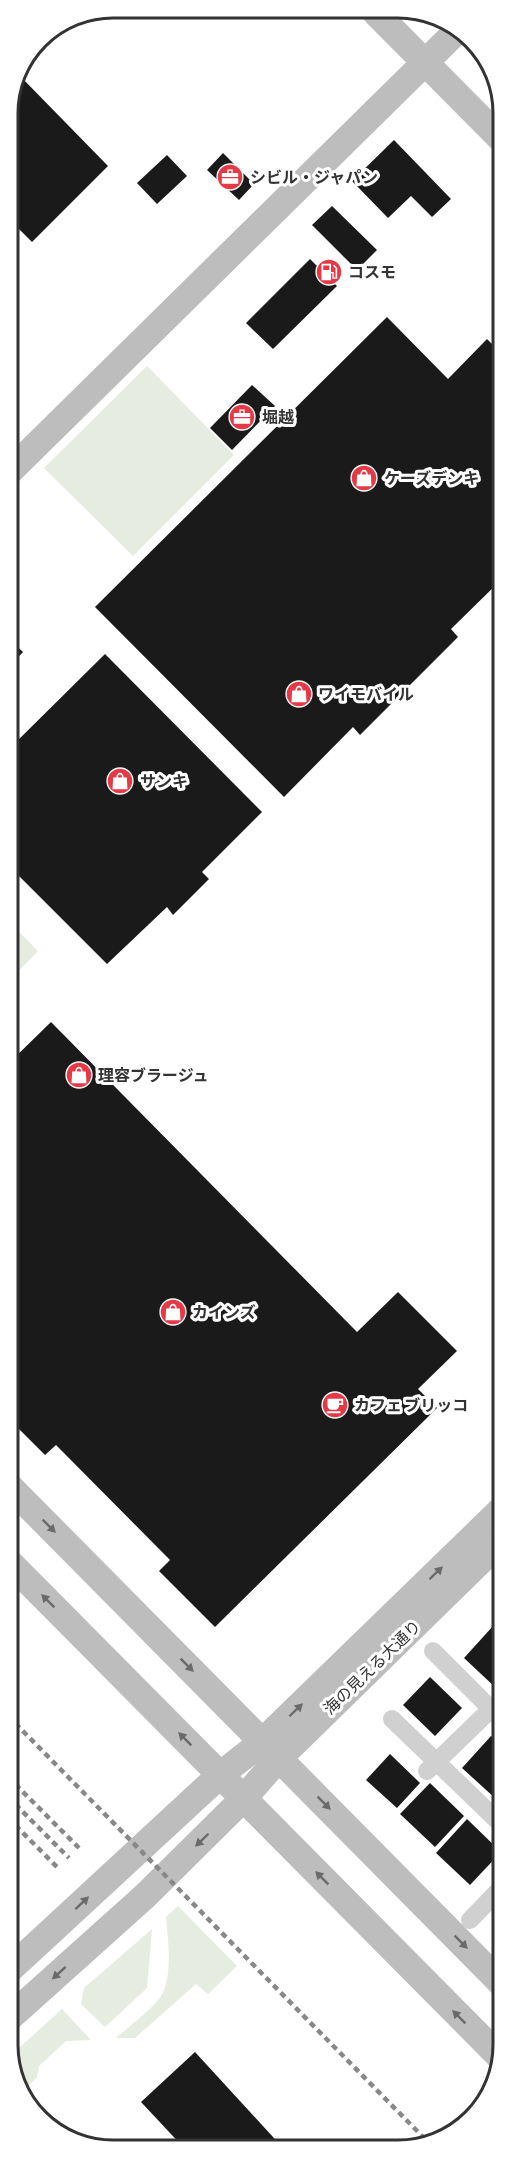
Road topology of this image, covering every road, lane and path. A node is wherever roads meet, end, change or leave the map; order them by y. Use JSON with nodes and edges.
{"nodes":[{"id":1,"x":381,"y":18,"type":"edge"},
{"id":2,"x":452,"y":36,"type":"edge"},
{"id":3,"x":425,"y":63,"type":"junction"},
{"id":4,"x":493,"y":132,"type":"edge"},
{"id":5,"x":18,"y":463,"type":"edge"},
{"id":6,"x":18,"y":1495,"type":"edge"},
{"id":7,"x":493,"y":1518,"type":"edge"},
{"id":8,"x":493,"y":1548,"type":"edge"},
{"id":9,"x":18,"y":1571,"type":"edge"},
{"id":10,"x":433,"y":1651,"type":"dead end"},
{"id":11,"x":493,"y":1710,"type":"edge"},
{"id":12,"x":493,"y":1717,"type":"edge"},
{"id":13,"x":392,"y":1719,"type":"dead end"},
{"id":14,"x":271,"y":1750,"type":"junction"},
{"id":15,"x":432,"y":1766,"type":"junction"},
{"id":16,"x":220,"y":1775,"type":"junction"},
{"id":17,"x":243,"y":1799,"type":"junction"},
{"id":18,"x":493,"y":1818,"type":"edge"},
{"id":19,"x":493,"y":1896,"type":"edge"},
{"id":20,"x":470,"y":1920,"type":"dead end"},
{"id":21,"x":18,"y":1962,"type":"edge"},
{"id":22,"x":493,"y":1975,"type":"edge"},
{"id":23,"x":18,"y":2010,"type":"edge"},
{"id":24,"x":493,"y":2050,"type":"edge"}],
"edges":[{"from":1,"to":3,"type":"street"},
{"from":2,"to":3,"type":"street"},
{"from":3,"to":4,"type":"street"},
{"from":3,"to":5,"type":"street"},
{"from":6,"to":14,"type":"street","one_way":true},
{"from":14,"to":7,"type":"street","one_way":true},
{"from":8,"to":14,"type":"street","name":"海の見える大通り"},
{"from":16,"to":9,"type":"street","one_way":true},
{"from":10,"to":11,"type":"street"},
{"from":12,"to":15,"type":"street"},
{"from":13,"to":15,"type":"street"},
{"from":14,"to":16,"type":"street"},
{"from":14,"to":17,"type":"street","name":"海の見える大通り"},
{"from":14,"to":22,"type":"street","one_way":true},
{"from":15,"to":18,"type":"street"},
{"from":16,"to":17,"type":"street"},
{"from":21,"to":16,"type":"street","one_way":true},
{"from":17,"to":23,"type":"street","name":"海の見える大通り","one_way":true},
{"from":24,"to":17,"type":"street","one_way":true},
{"from":19,"to":20,"type":"street"}]}
